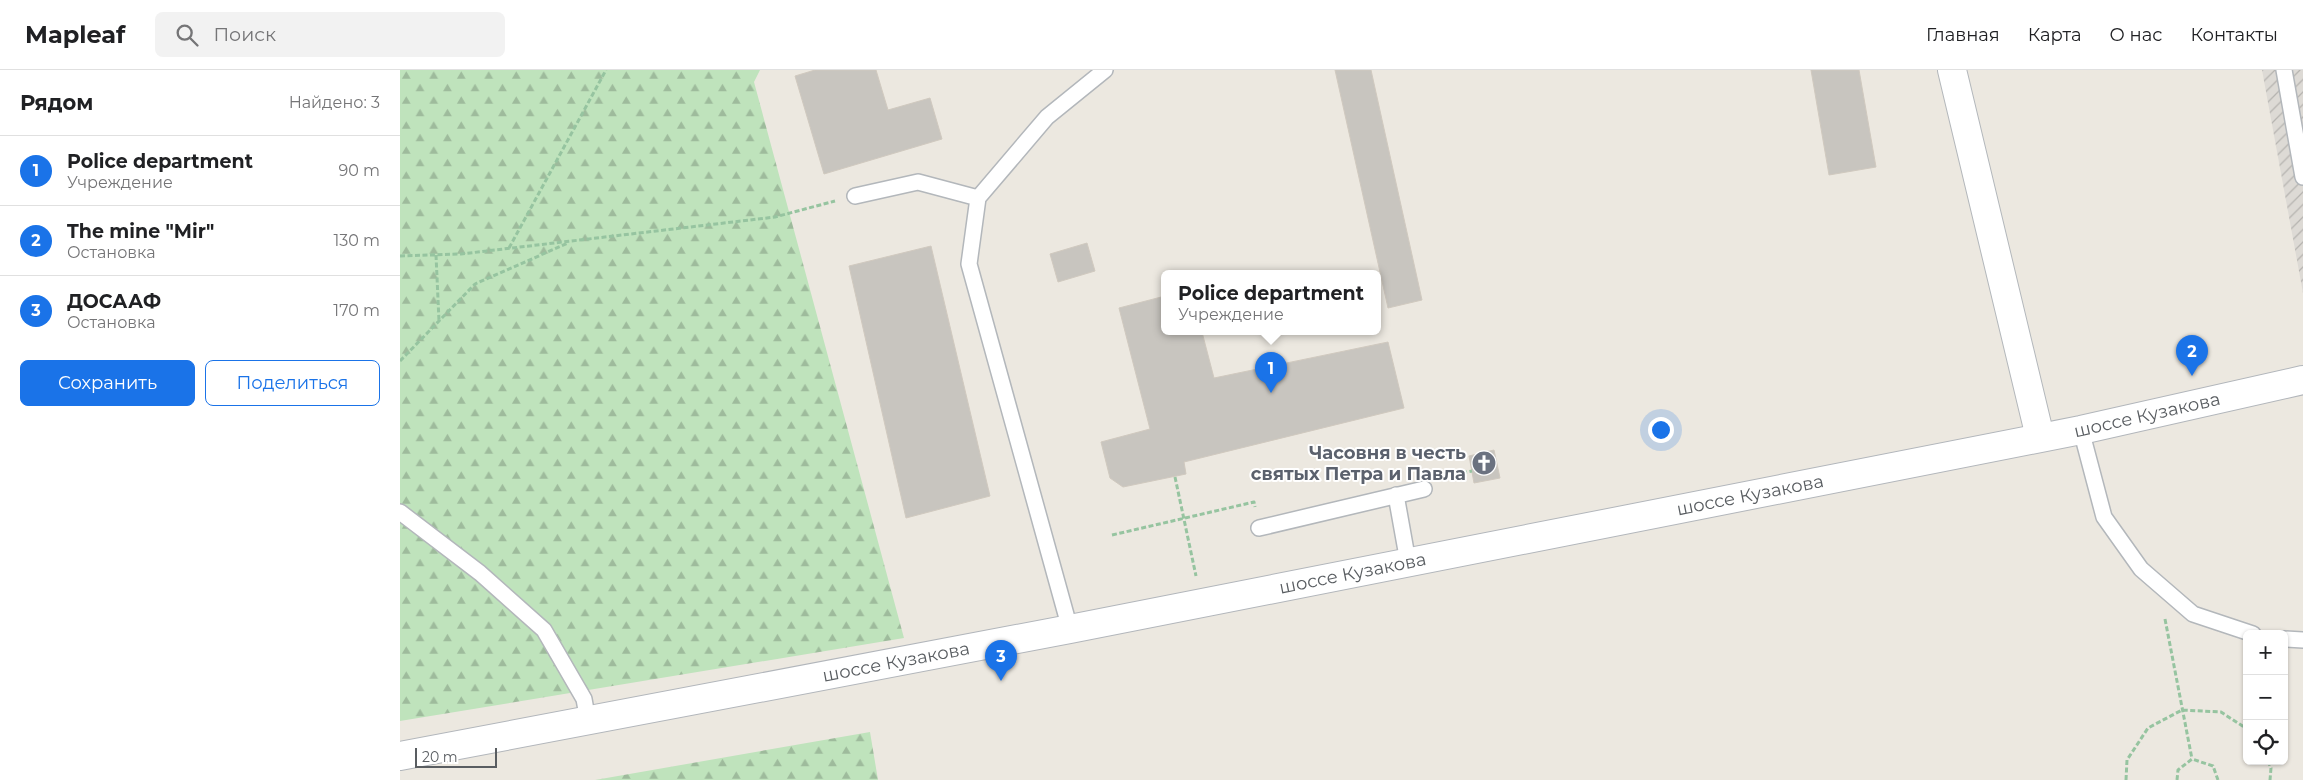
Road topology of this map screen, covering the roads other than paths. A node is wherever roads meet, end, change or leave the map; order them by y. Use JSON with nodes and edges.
{"nodes":[{"id":1,"x":1105,"y":70,"type":"edge"},
{"id":2,"x":1952,"y":70,"type":"edge"},
{"id":3,"x":2284,"y":70,"type":"edge"},
{"id":4,"x":2303,"y":177,"type":"edge"},
{"id":5,"x":855,"y":196,"type":"road end"},
{"id":6,"x":978,"y":198,"type":"junction"},
{"id":7,"x":2303,"y":380,"type":"edge"},
{"id":8,"x":2081,"y":430,"type":"junction"},
{"id":9,"x":2040,"y":437,"type":"junction"},
{"id":10,"x":1424,"y":489,"type":"road end"},
{"id":11,"x":1396,"y":496,"type":"junction"},
{"id":12,"x":400,"y":512,"type":"edge"},
{"id":13,"x":1260,"y":528,"type":"dead end"},
{"id":14,"x":1408,"y":562,"type":"junction"},
{"id":15,"x":1070,"y":629,"type":"junction"},
{"id":16,"x":2243,"y":631,"type":"edge"},
{"id":17,"x":2288,"y":639,"type":"edge"},
{"id":18,"x":2303,"y":640,"type":"edge"},
{"id":19,"x":588,"y":721,"type":"junction"},
{"id":20,"x":400,"y":756,"type":"edge"}],
"edges":[{"from":1,"to":6,"type":"lane"},
{"from":2,"to":9,"type":"main road"},
{"from":3,"to":4,"type":"lane"},
{"from":5,"to":6,"type":"lane"},
{"from":6,"to":15,"type":"lane"},
{"from":7,"to":8,"type":"main road","name":"шоссе Кузакова"},
{"from":8,"to":9,"type":"main road","name":"шоссе Кузакова"},
{"from":8,"to":16,"type":"lane"},
{"from":9,"to":14,"type":"main road","name":"шоссе Кузакова"},
{"from":10,"to":11,"type":"lane"},
{"from":11,"to":13,"type":"lane"},
{"from":11,"to":14,"type":"lane"},
{"from":12,"to":19,"type":"lane"},
{"from":14,"to":15,"type":"main road","name":"шоссе Кузакова"},
{"from":15,"to":19,"type":"main road","name":"шоссе Кузакова"},
{"from":17,"to":18,"type":"lane"},
{"from":19,"to":20,"type":"main road","name":"шоссе Кузакова"}]}
